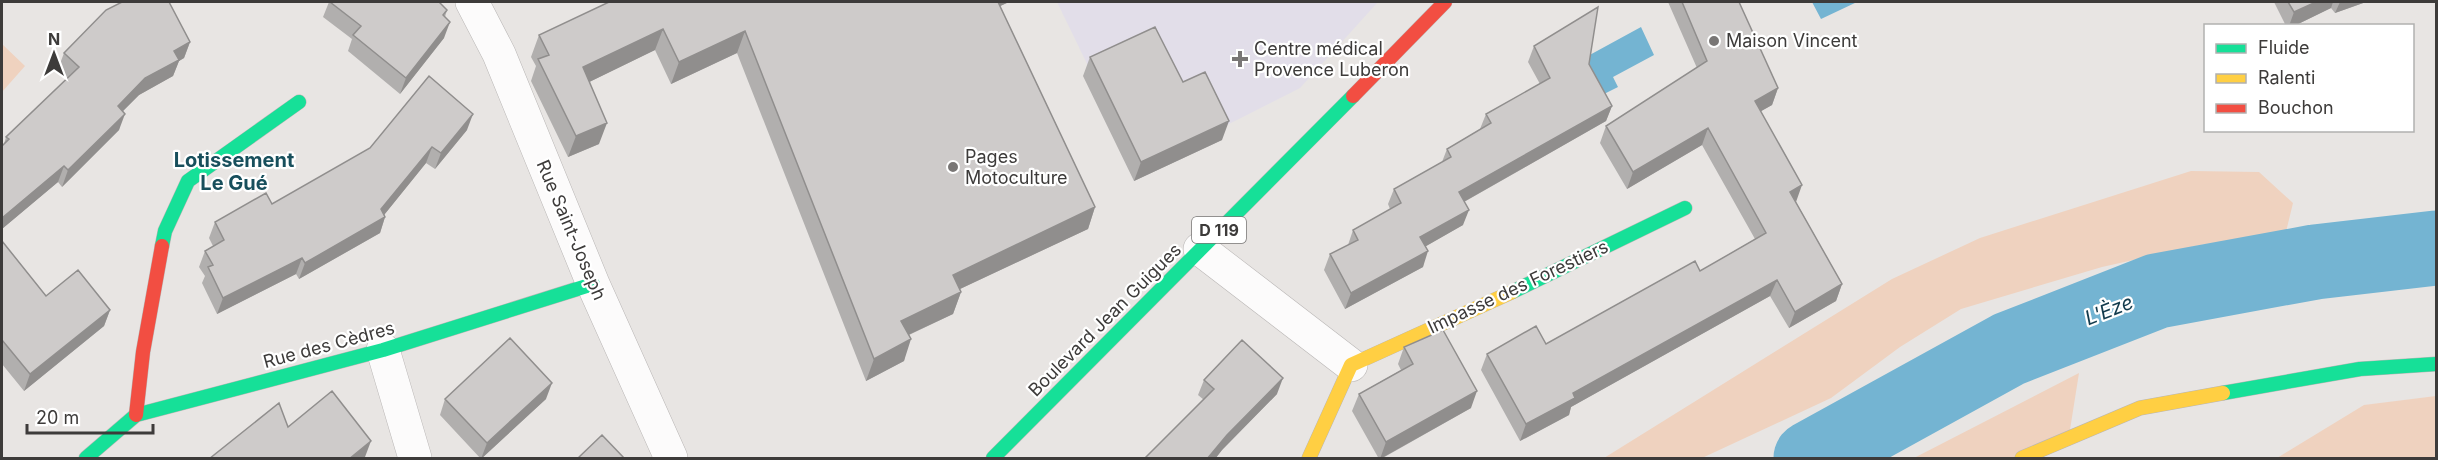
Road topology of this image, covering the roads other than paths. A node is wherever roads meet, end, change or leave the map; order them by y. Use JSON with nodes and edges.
{"nodes":[{"id":1,"x":472,"y":2,"type":"edge"},
{"id":2,"x":1444,"y":2,"type":"edge"},
{"id":3,"x":299,"y":102,"type":"dead end"},
{"id":4,"x":1685,"y":208,"type":"dead end"},
{"id":5,"x":1200,"y":249,"type":"junction"},
{"id":6,"x":592,"y":284,"type":"junction"},
{"id":7,"x":383,"y":350,"type":"junction"},
{"id":8,"x":2436,"y":364,"type":"edge"},
{"id":9,"x":1351,"y":365,"type":"junction"},
{"id":10,"x":136,"y":415,"type":"junction"},
{"id":11,"x":86,"y":459,"type":"edge"},
{"id":12,"x":415,"y":459,"type":"edge"},
{"id":13,"x":671,"y":459,"type":"edge"},
{"id":14,"x":993,"y":459,"type":"edge"},
{"id":15,"x":1309,"y":459,"type":"edge"},
{"id":16,"x":2022,"y":459,"type":"edge"}],
"edges":[{"from":1,"to":6,"type":"street","name":"Rue Saint-Joseph"},
{"from":2,"to":5,"type":"street","name":"Boulevard Jean Guigues","number":"D 119"},
{"from":3,"to":10,"type":"street"},
{"from":4,"to":9,"type":"street","name":"Impasse des Forestiers"},
{"from":5,"to":9,"type":"street"},
{"from":5,"to":14,"type":"street","name":"Boulevard Jean Guigues","number":"D 119"},
{"from":6,"to":7,"type":"street","name":"Rue des Cèdres"},
{"from":6,"to":13,"type":"street","name":"Rue Saint-Joseph"},
{"from":7,"to":10,"type":"street","name":"Rue des Cèdres"},
{"from":7,"to":12,"type":"street"},
{"from":8,"to":16,"type":"street"},
{"from":9,"to":15,"type":"street"},
{"from":10,"to":11,"type":"street","name":"Rue des Cèdres"}]}
